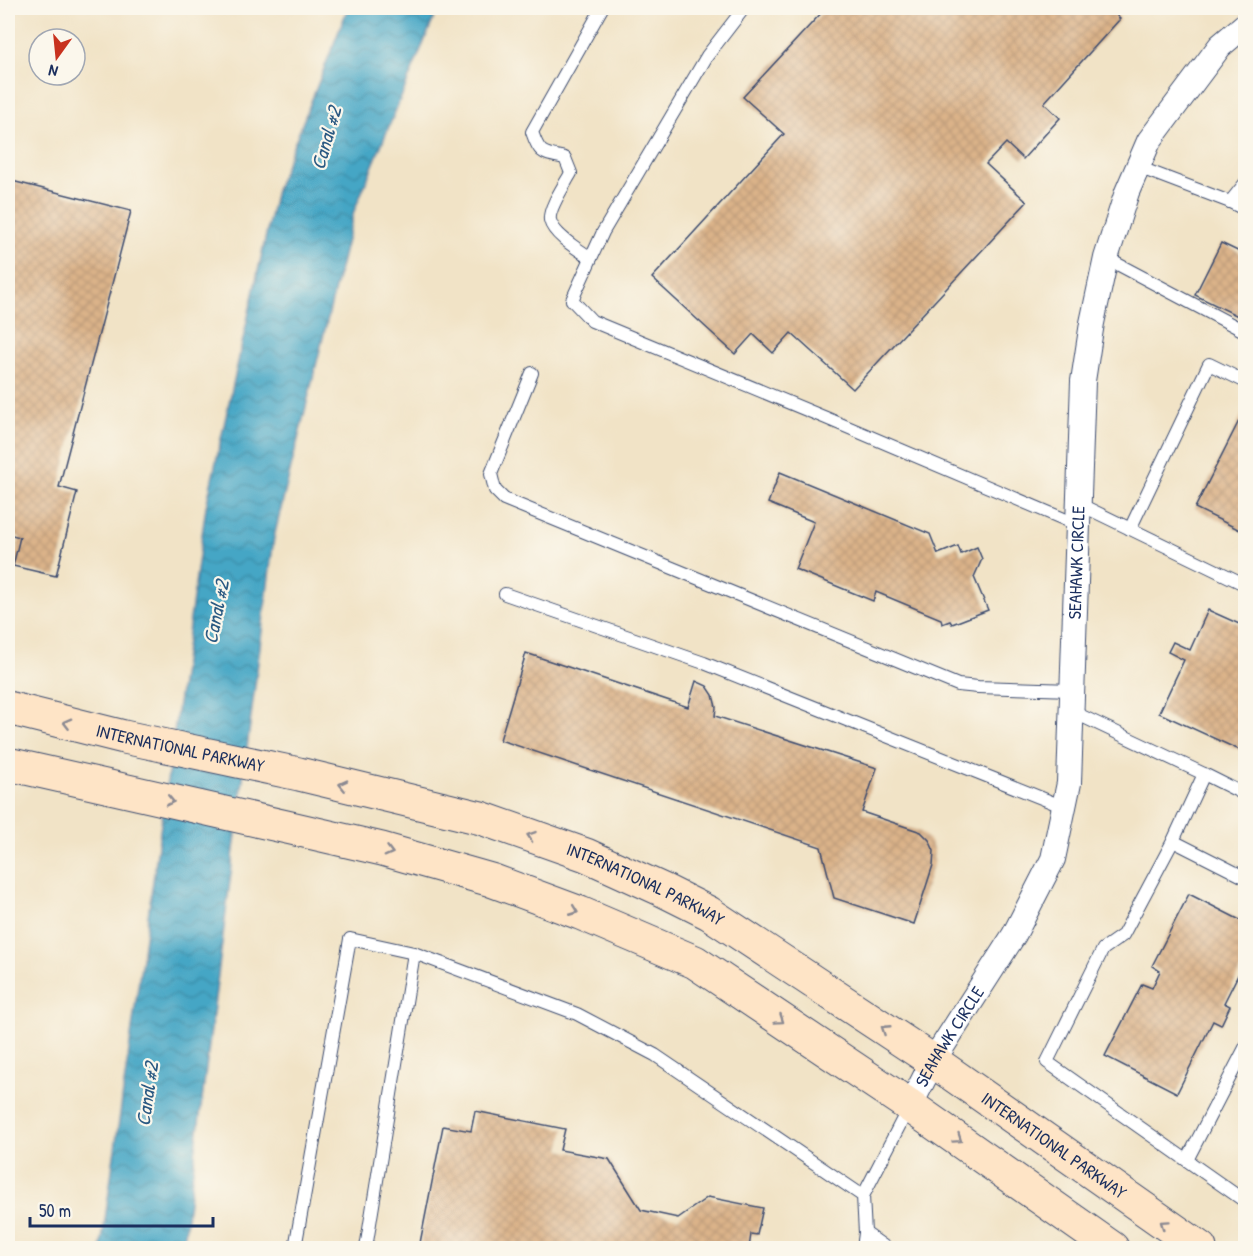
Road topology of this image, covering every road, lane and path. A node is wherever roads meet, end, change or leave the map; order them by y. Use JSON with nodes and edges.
{"nodes":[{"id":1,"x":602,"y":8,"type":"edge"},
{"id":2,"x":744,"y":8,"type":"edge"},
{"id":3,"x":1245,"y":24,"type":"edge"},
{"id":4,"x":1138,"y":167,"type":"junction"},
{"id":5,"x":1245,"y":182,"type":"edge"},
{"id":6,"x":1230,"y":202,"type":"junction"},
{"id":7,"x":1245,"y":210,"type":"edge"},
{"id":8,"x":591,"y":258,"type":"junction"},
{"id":9,"x":1106,"y":258,"type":"junction"},
{"id":10,"x":1245,"y":332,"type":"edge"},
{"id":11,"x":532,"y":373,"type":"dead end"},
{"id":12,"x":1245,"y":382,"type":"edge"},
{"id":13,"x":1078,"y":515,"type":"junction"},
{"id":14,"x":1130,"y":529,"type":"junction"},
{"id":15,"x":1245,"y":585,"type":"edge"},
{"id":16,"x":505,"y":594,"type":"dead end"},
{"id":17,"x":1072,"y":701,"type":"junction"},
{"id":18,"x":8,"y":708,"type":"edge"},
{"id":19,"x":8,"y":764,"type":"edge"},
{"id":20,"x":1204,"y":774,"type":"junction"},
{"id":21,"x":1245,"y":795,"type":"edge"},
{"id":22,"x":1064,"y":807,"type":"junction"},
{"id":23,"x":1173,"y":841,"type":"junction"},
{"id":24,"x":1245,"y":878,"type":"edge"},
{"id":25,"x":414,"y":953,"type":"junction"},
{"id":26,"x":1245,"y":1046,"type":"edge"},
{"id":27,"x":933,"y":1061,"type":"junction"},
{"id":28,"x":910,"y":1106,"type":"junction"},
{"id":29,"x":1187,"y":1160,"type":"junction"},
{"id":30,"x":863,"y":1196,"type":"junction"},
{"id":31,"x":1245,"y":1202,"type":"edge"},
{"id":32,"x":865,"y":1233,"type":"junction"},
{"id":33,"x":295,"y":1248,"type":"edge"},
{"id":34,"x":366,"y":1248,"type":"edge"},
{"id":35,"x":863,"y":1248,"type":"edge"},
{"id":36,"x":886,"y":1248,"type":"edge"},
{"id":37,"x":1112,"y":1248,"type":"edge"},
{"id":38,"x":1200,"y":1248,"type":"edge"}],
"edges":[{"from":1,"to":8,"type":"lane"},
{"from":2,"to":8,"type":"lane"},
{"from":3,"to":4,"type":"street","name":"SEAHAWK CIRCLE"},
{"from":4,"to":6,"type":"lane"},
{"from":4,"to":9,"type":"street","name":"SEAHAWK CIRCLE"},
{"from":5,"to":6,"type":"lane"},
{"from":6,"to":7,"type":"lane"},
{"from":8,"to":13,"type":"lane"},
{"from":9,"to":10,"type":"lane"},
{"from":9,"to":13,"type":"street","name":"SEAHAWK CIRCLE"},
{"from":11,"to":17,"type":"lane"},
{"from":12,"to":14,"type":"lane"},
{"from":13,"to":14,"type":"lane"},
{"from":13,"to":17,"type":"street","name":"SEAHAWK CIRCLE"},
{"from":14,"to":15,"type":"lane"},
{"from":16,"to":22,"type":"lane"},
{"from":17,"to":20,"type":"lane"},
{"from":17,"to":22,"type":"street","name":"SEAHAWK CIRCLE"},
{"from":27,"to":18,"type":"main road","name":"INTERNATIONAL PARKWAY","one_way":true},
{"from":19,"to":28,"type":"main road","one_way":true},
{"from":20,"to":21,"type":"lane"},
{"from":20,"to":23,"type":"lane"},
{"from":22,"to":27,"type":"street","name":"SEAHAWK CIRCLE"},
{"from":23,"to":24,"type":"lane"},
{"from":23,"to":29,"type":"lane"},
{"from":25,"to":30,"type":"lane"},
{"from":25,"to":33,"type":"lane"},
{"from":25,"to":34,"type":"lane"},
{"from":26,"to":29,"type":"lane"},
{"from":27,"to":28,"type":"street","name":"SEAHAWK CIRCLE"},
{"from":38,"to":27,"type":"main road","name":"INTERNATIONAL PARKWAY","one_way":true},
{"from":28,"to":30,"type":"lane"},
{"from":28,"to":37,"type":"main road","one_way":true},
{"from":29,"to":31,"type":"lane"},
{"from":30,"to":32,"type":"lane"},
{"from":32,"to":35,"type":"lane"},
{"from":32,"to":36,"type":"lane"}]}
